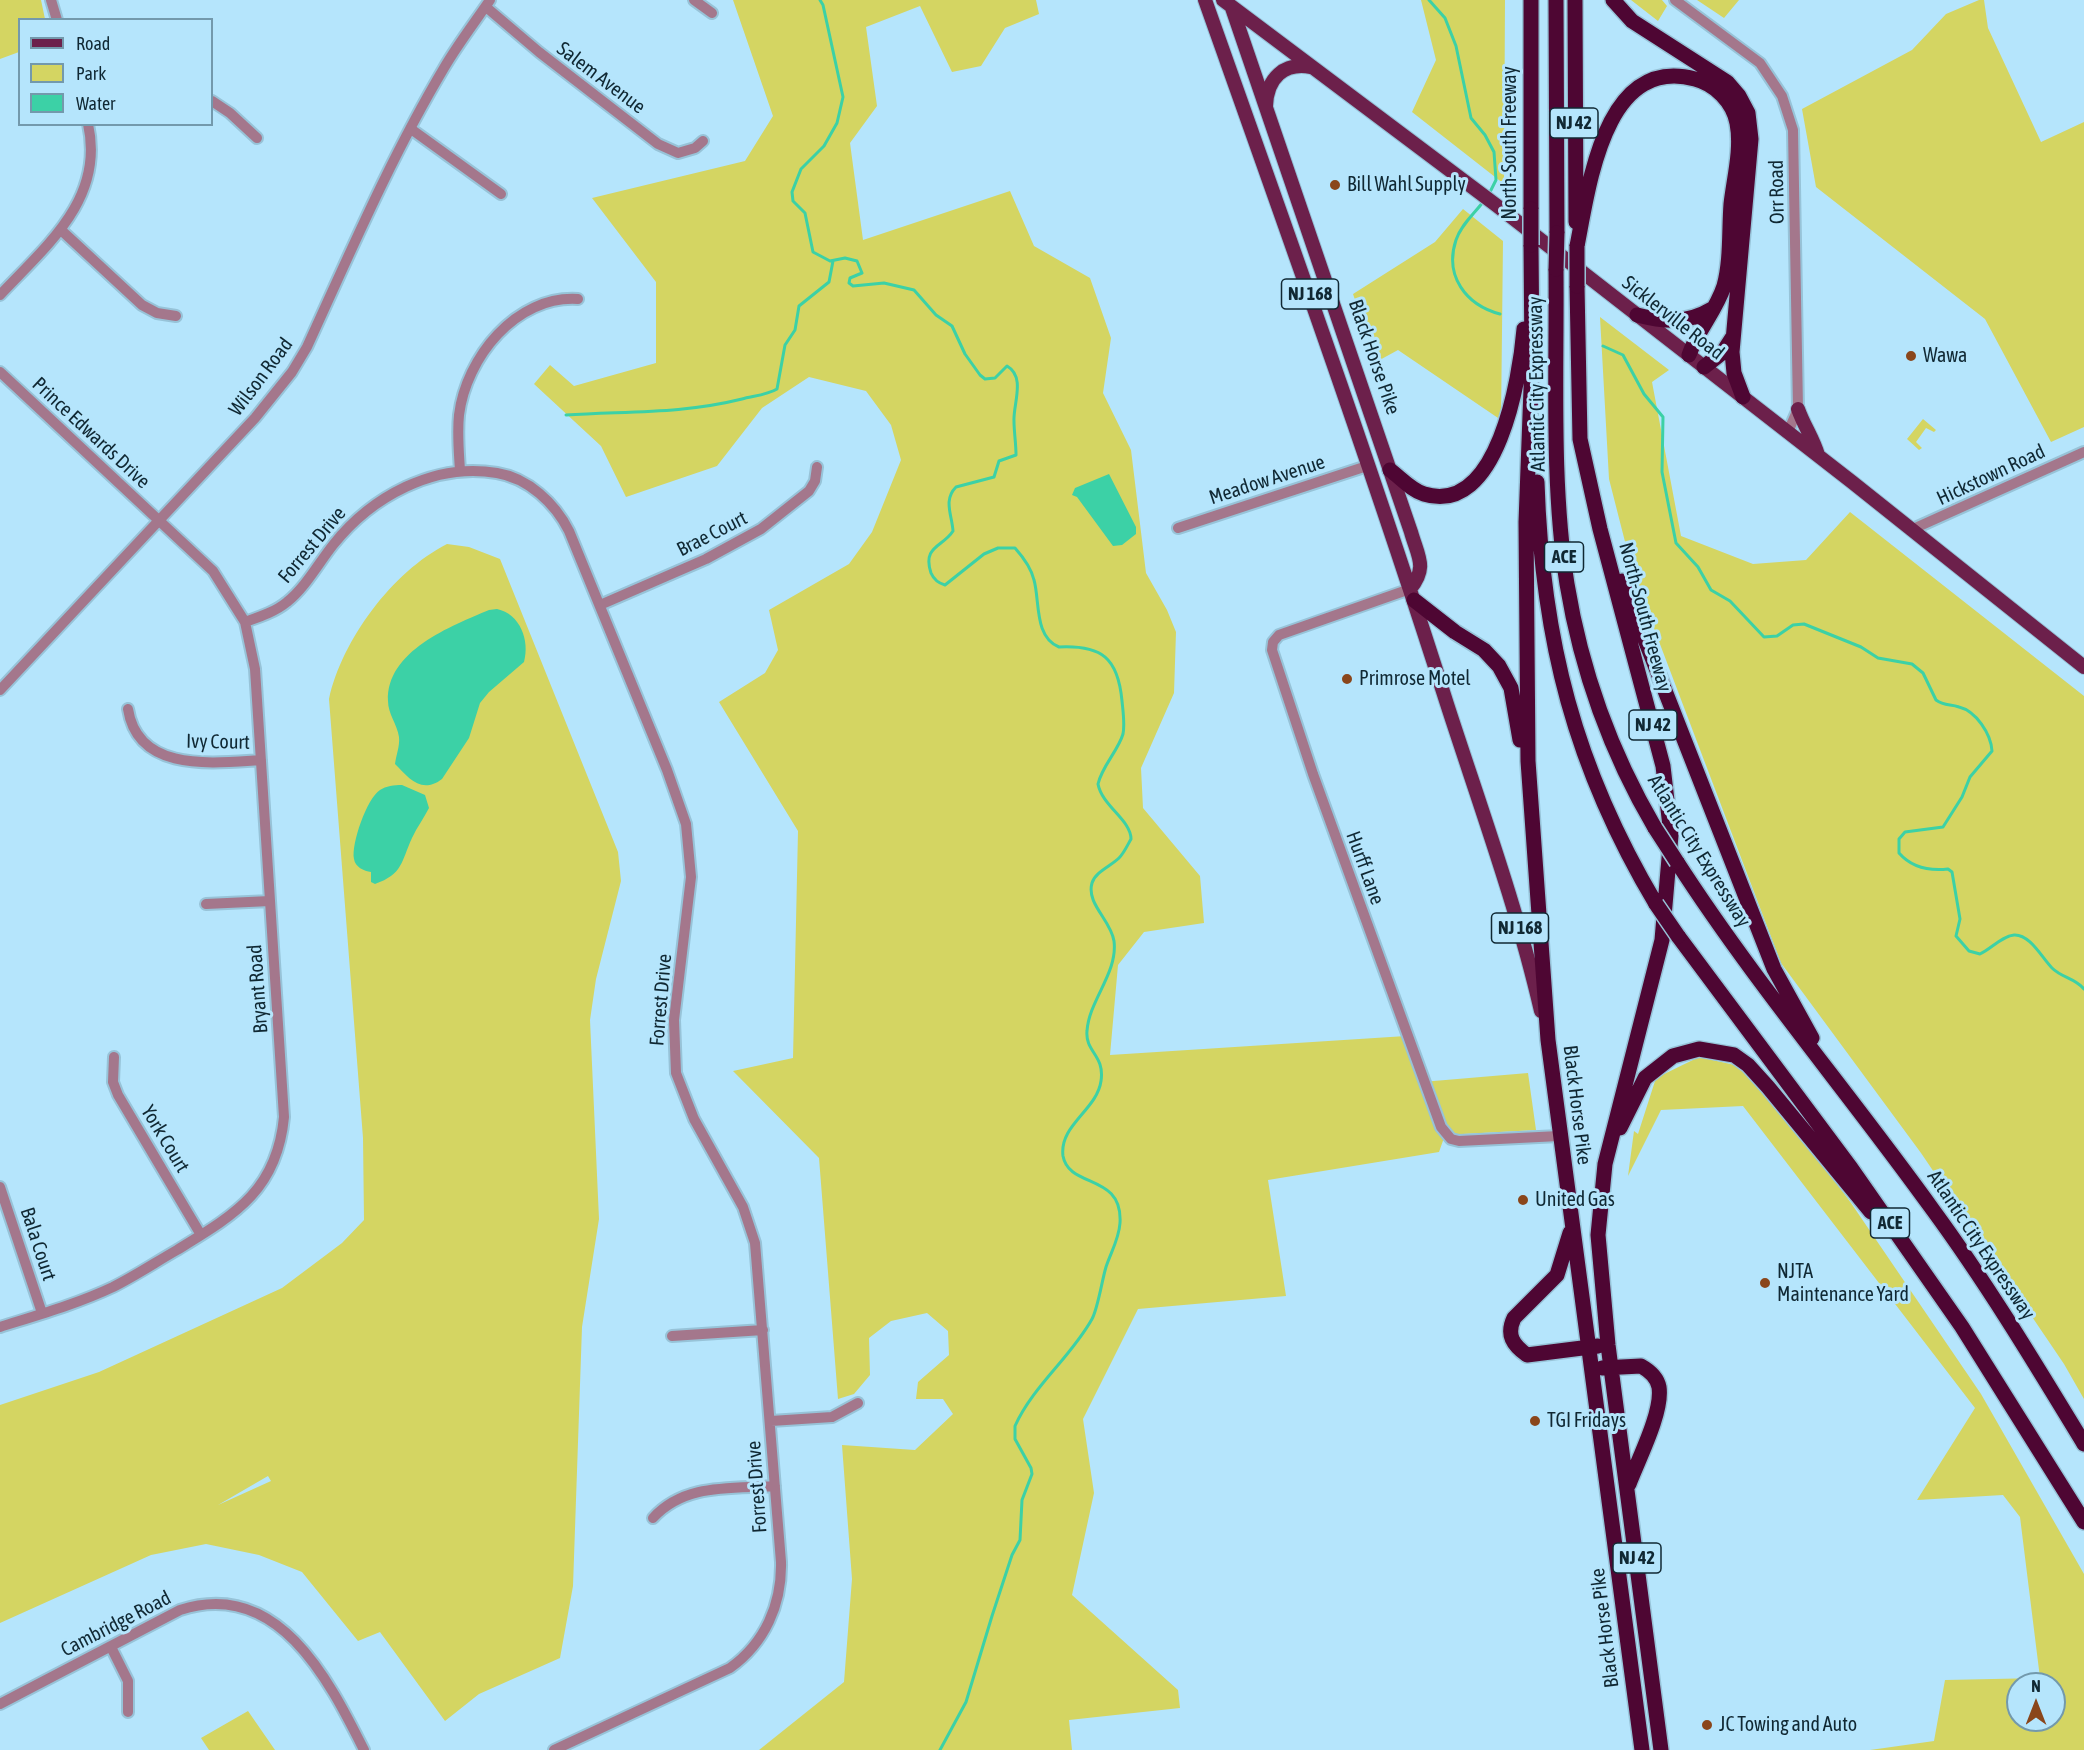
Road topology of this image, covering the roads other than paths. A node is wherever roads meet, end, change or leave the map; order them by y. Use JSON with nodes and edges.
{"nodes":[{"id":1,"x":51,"y":0,"type":"edge"},
{"id":2,"x":694,"y":0,"type":"edge"},
{"id":3,"x":1205,"y":0,"type":"edge"},
{"id":4,"x":1531,"y":0,"type":"edge"},
{"id":5,"x":1556,"y":0,"type":"edge"},
{"id":6,"x":1575,"y":0,"type":"edge"},
{"id":7,"x":1613,"y":0,"type":"edge"},
{"id":8,"x":1676,"y":0,"type":"edge"},
{"id":9,"x":488,"y":3,"type":"edge"},
{"id":10,"x":1229,"y":3,"type":"edge"},
{"id":11,"x":712,"y":13,"type":"dead end"},
{"id":12,"x":56,"y":18,"type":"edge"},
{"id":13,"x":1312,"y":67,"type":"junction"},
{"id":14,"x":213,"y":102,"type":"edge"},
{"id":15,"x":1266,"y":111,"type":"junction"},
{"id":16,"x":88,"y":126,"type":"edge"},
{"id":17,"x":411,"y":129,"type":"junction"},
{"id":18,"x":257,"y":138,"type":"dead end"},
{"id":19,"x":703,"y":141,"type":"dead end"},
{"id":20,"x":501,"y":194,"type":"dead end"},
{"id":21,"x":61,"y":230,"type":"junction"},
{"id":22,"x":1531,"y":245,"type":"junction"},
{"id":23,"x":1577,"y":246,"type":"junction"},
{"id":24,"x":1324,"y":276,"type":"junction"},
{"id":25,"x":1306,"y":282,"type":"junction"},
{"id":26,"x":0,"y":295,"type":"edge"},
{"id":27,"x":578,"y":298,"type":"dead end"},
{"id":28,"x":1712,"y":309,"type":"junction"},
{"id":29,"x":1637,"y":315,"type":"junction"},
{"id":30,"x":176,"y":316,"type":"dead end"},
{"id":31,"x":1733,"y":335,"type":"junction"},
{"id":32,"x":1689,"y":355,"type":"junction"},
{"id":33,"x":1533,"y":362,"type":"junction"},
{"id":34,"x":1704,"y":367,"type":"junction"},
{"id":35,"x":0,"y":372,"type":"edge"},
{"id":36,"x":1743,"y":397,"type":"junction"},
{"id":37,"x":1798,"y":409,"type":"junction"},
{"id":38,"x":1372,"y":419,"type":"junction"},
{"id":39,"x":1354,"y":424,"type":"junction"},
{"id":40,"x":1788,"y":432,"type":"junction"},
{"id":41,"x":2084,"y":452,"type":"edge"},
{"id":42,"x":1818,"y":455,"type":"junction"},
{"id":43,"x":1367,"y":466,"type":"junction"},
{"id":44,"x":817,"y":468,"type":"dead end"},
{"id":45,"x":1390,"y":470,"type":"junction"},
{"id":46,"x":460,"y":471,"type":"junction"},
{"id":47,"x":158,"y":521,"type":"junction"},
{"id":48,"x":1178,"y":528,"type":"dead end"},
{"id":49,"x":1600,"y":529,"type":"junction"},
{"id":50,"x":1913,"y":529,"type":"junction"},
{"id":51,"x":1412,"y":595,"type":"junction"},
{"id":52,"x":600,"y":605,"type":"junction"},
{"id":53,"x":245,"y":622,"type":"junction"},
{"id":54,"x":2084,"y":667,"type":"edge"},
{"id":55,"x":0,"y":690,"type":"edge"},
{"id":56,"x":128,"y":709,"type":"dead end"},
{"id":57,"x":261,"y":760,"type":"junction"},
{"id":58,"x":1532,"y":825,"type":"junction"},
{"id":59,"x":270,"y":901,"type":"junction"},
{"id":60,"x":206,"y":904,"type":"dead end"},
{"id":61,"x":1548,"y":1041,"type":"junction"},
{"id":62,"x":114,"y":1057,"type":"dead end"},
{"id":63,"x":1851,"y":1102,"type":"junction"},
{"id":64,"x":1559,"y":1136,"type":"junction"},
{"id":65,"x":1605,"y":1164,"type":"junction"},
{"id":66,"x":0,"y":1187,"type":"edge"},
{"id":67,"x":1572,"y":1224,"type":"junction"},
{"id":68,"x":201,"y":1235,"type":"junction"},
{"id":69,"x":42,"y":1313,"type":"junction"},
{"id":70,"x":0,"y":1327,"type":"edge"},
{"id":71,"x":1962,"y":1327,"type":"junction"},
{"id":72,"x":763,"y":1330,"type":"junction"},
{"id":73,"x":672,"y":1336,"type":"dead end"},
{"id":74,"x":1608,"y":1345,"type":"junction"},
{"id":75,"x":1590,"y":1347,"type":"junction"},
{"id":76,"x":1611,"y":1367,"type":"junction"},
{"id":77,"x":1592,"y":1369,"type":"junction"},
{"id":78,"x":858,"y":1403,"type":"dead end"},
{"id":79,"x":771,"y":1420,"type":"junction"},
{"id":80,"x":2084,"y":1444,"type":"edge"},
{"id":81,"x":775,"y":1486,"type":"junction"},
{"id":82,"x":1628,"y":1487,"type":"junction"},
{"id":83,"x":653,"y":1518,"type":"dead end"},
{"id":84,"x":2084,"y":1522,"type":"edge"},
{"id":85,"x":111,"y":1647,"type":"junction"},
{"id":86,"x":0,"y":1704,"type":"edge"},
{"id":87,"x":128,"y":1712,"type":"dead end"},
{"id":88,"x":364,"y":1750,"type":"edge"},
{"id":89,"x":554,"y":1750,"type":"edge"},
{"id":90,"x":1642,"y":1750,"type":"edge"},
{"id":91,"x":1661,"y":1750,"type":"edge"}],
"edges":[{"from":1,"to":12,"type":"street"},
{"from":2,"to":11,"type":"street"},
{"from":3,"to":25,"type":"main road","name":"Black Horse Pike","number":"NJ 168"},
{"from":4,"to":22,"type":"highway","name":"North-South Freeway","number":"NJ 42","bridge":true},
{"from":5,"to":63,"type":"highway","name":"Atlantic City Expressway","number":"ACE","bridge":true},
{"from":6,"to":23,"type":"highway","name":"North-South Freeway","number":"NJ 42"},
{"from":7,"to":31,"type":"highway"},
{"from":8,"to":37,"type":"street","name":"Orr Road"},
{"from":9,"to":17,"type":"street","name":"Wilson Road"},
{"from":9,"to":19,"type":"street","name":"Salem Avenue"},
{"from":10,"to":13,"type":"main road","name":"Sicklerville Road"},
{"from":10,"to":15,"type":"main road","name":"Black Horse Pike","number":"NJ 168"},
{"from":13,"to":15,"type":"main road"},
{"from":13,"to":29,"type":"main road","name":"Sicklerville Road"},
{"from":14,"to":18,"type":"street"},
{"from":15,"to":24,"type":"main road","name":"Black Horse Pike","number":"NJ 168"},
{"from":16,"to":21,"type":"street"},
{"from":17,"to":20,"type":"street"},
{"from":17,"to":47,"type":"street","name":"Wilson Road"},
{"from":21,"to":26,"type":"street"},
{"from":21,"to":30,"type":"street"},
{"from":22,"to":33,"type":"highway","name":"North-South Freeway","number":"NJ 42"},
{"from":22,"to":45,"type":"highway"},
{"from":23,"to":28,"type":"highway"},
{"from":23,"to":49,"type":"highway","name":"North-South Freeway","number":"NJ 42","bridge":true},
{"from":24,"to":25,"type":"main road"},
{"from":24,"to":38,"type":"main road","name":"Black Horse Pike","number":"NJ 168"},
{"from":25,"to":39,"type":"main road","name":"Black Horse Pike","number":"NJ 168"},
{"from":27,"to":46,"type":"street"},
{"from":28,"to":29,"type":"highway"},
{"from":28,"to":32,"type":"highway"},
{"from":29,"to":32,"type":"main road","name":"Sicklerville Road"},
{"from":31,"to":34,"type":"highway"},
{"from":31,"to":36,"type":"highway"},
{"from":32,"to":34,"type":"main road","name":"Sicklerville Road"},
{"from":33,"to":58,"type":"highway","name":"North-South Freeway","number":"NJ 42"},
{"from":33,"to":71,"type":"highway","name":"Atlantic City Expressway","number":"ACE","bridge":true},
{"from":34,"to":36,"type":"main road","name":"Sicklerville Road"},
{"from":35,"to":47,"type":"street","name":"Prince Edwards Drive"},
{"from":36,"to":40,"type":"main road","name":"Sicklerville Road"},
{"from":37,"to":40,"type":"street","name":"Orr Road"},
{"from":37,"to":42,"type":"main road"},
{"from":38,"to":39,"type":"main road"},
{"from":38,"to":45,"type":"main road","name":"Black Horse Pike","number":"NJ 168"},
{"from":39,"to":43,"type":"main road","name":"Black Horse Pike","number":"NJ 168"},
{"from":40,"to":42,"type":"main road","name":"Sicklerville Road"},
{"from":41,"to":50,"type":"street","name":"Hickstown Road"},
{"from":42,"to":50,"type":"main road","name":"Sicklerville Road"},
{"from":43,"to":48,"type":"street","name":"Meadow Avenue"},
{"from":43,"to":51,"type":"main road","name":"Black Horse Pike","number":"NJ 168"},
{"from":44,"to":52,"type":"street","name":"Brae Court"},
{"from":45,"to":51,"type":"main road","name":"Black Horse Pike","number":"NJ 168"},
{"from":46,"to":52,"type":"street","name":"Forrest Drive"},
{"from":46,"to":53,"type":"street","name":"Forrest Drive"},
{"from":47,"to":53,"type":"street","name":"Bryant Road"},
{"from":47,"to":55,"type":"street","name":"Wilson Road"},
{"from":49,"to":63,"type":"highway"},
{"from":49,"to":65,"type":"highway","name":"North-South Freeway","number":"NJ 42"},
{"from":50,"to":54,"type":"main road","name":"Sicklerville Road"},
{"from":51,"to":58,"type":"highway"},
{"from":51,"to":61,"type":"main road","name":"Black Horse Pike","number":"NJ 168"},
{"from":51,"to":64,"type":"street","name":"Hurff Lane"},
{"from":52,"to":72,"type":"street","name":"Forrest Drive"},
{"from":53,"to":57,"type":"street","name":"Bryant Road"},
{"from":56,"to":57,"type":"street","name":"Ivy Court"},
{"from":57,"to":59,"type":"street","name":"Bryant Road"},
{"from":58,"to":61,"type":"highway","name":"North-South Freeway","number":"NJ 42"},
{"from":59,"to":60,"type":"street"},
{"from":59,"to":68,"type":"street","name":"Bryant Road"},
{"from":61,"to":64,"type":"highway","name":"Black Horse Pike","number":"NJ 42"},
{"from":62,"to":68,"type":"street","name":"York Court"},
{"from":63,"to":80,"type":"highway","name":"Atlantic City Expressway","number":"ACE"},
{"from":64,"to":67,"type":"highway","name":"Black Horse Pike","number":"NJ 42"},
{"from":65,"to":71,"type":"highway"},
{"from":65,"to":74,"type":"highway","name":"North-South Freeway","number":"NJ 42"},
{"from":66,"to":69,"type":"street","name":"Bala Court"},
{"from":67,"to":75,"type":"highway","name":"Black Horse Pike","number":"NJ 42"},
{"from":67,"to":75,"type":"highway"},
{"from":68,"to":69,"type":"street","name":"Bryant Road"},
{"from":69,"to":70,"type":"street","name":"Bryant Road"},
{"from":71,"to":84,"type":"highway","name":"Atlantic City Expressway","number":"ACE"},
{"from":72,"to":73,"type":"street"},
{"from":72,"to":79,"type":"street","name":"Forrest Drive"},
{"from":74,"to":75,"type":"highway"},
{"from":74,"to":76,"type":"highway","name":"Black Horse Pike","number":"NJ 42"},
{"from":75,"to":77,"type":"highway","name":"Black Horse Pike","number":"NJ 42"},
{"from":76,"to":77,"type":"highway"},
{"from":76,"to":82,"type":"highway","name":"Black Horse Pike","number":"NJ 42"},
{"from":76,"to":82,"type":"highway"},
{"from":77,"to":90,"type":"highway","name":"Black Horse Pike","number":"NJ 42"},
{"from":78,"to":79,"type":"street"},
{"from":79,"to":81,"type":"street","name":"Forrest Drive"},
{"from":81,"to":83,"type":"street"},
{"from":81,"to":89,"type":"street","name":"Forrest Drive"},
{"from":82,"to":91,"type":"highway","name":"Black Horse Pike","number":"NJ 42"},
{"from":85,"to":86,"type":"street","name":"Cambridge Road"},
{"from":85,"to":87,"type":"street"},
{"from":85,"to":88,"type":"street","name":"Cambridge Road"}]}
